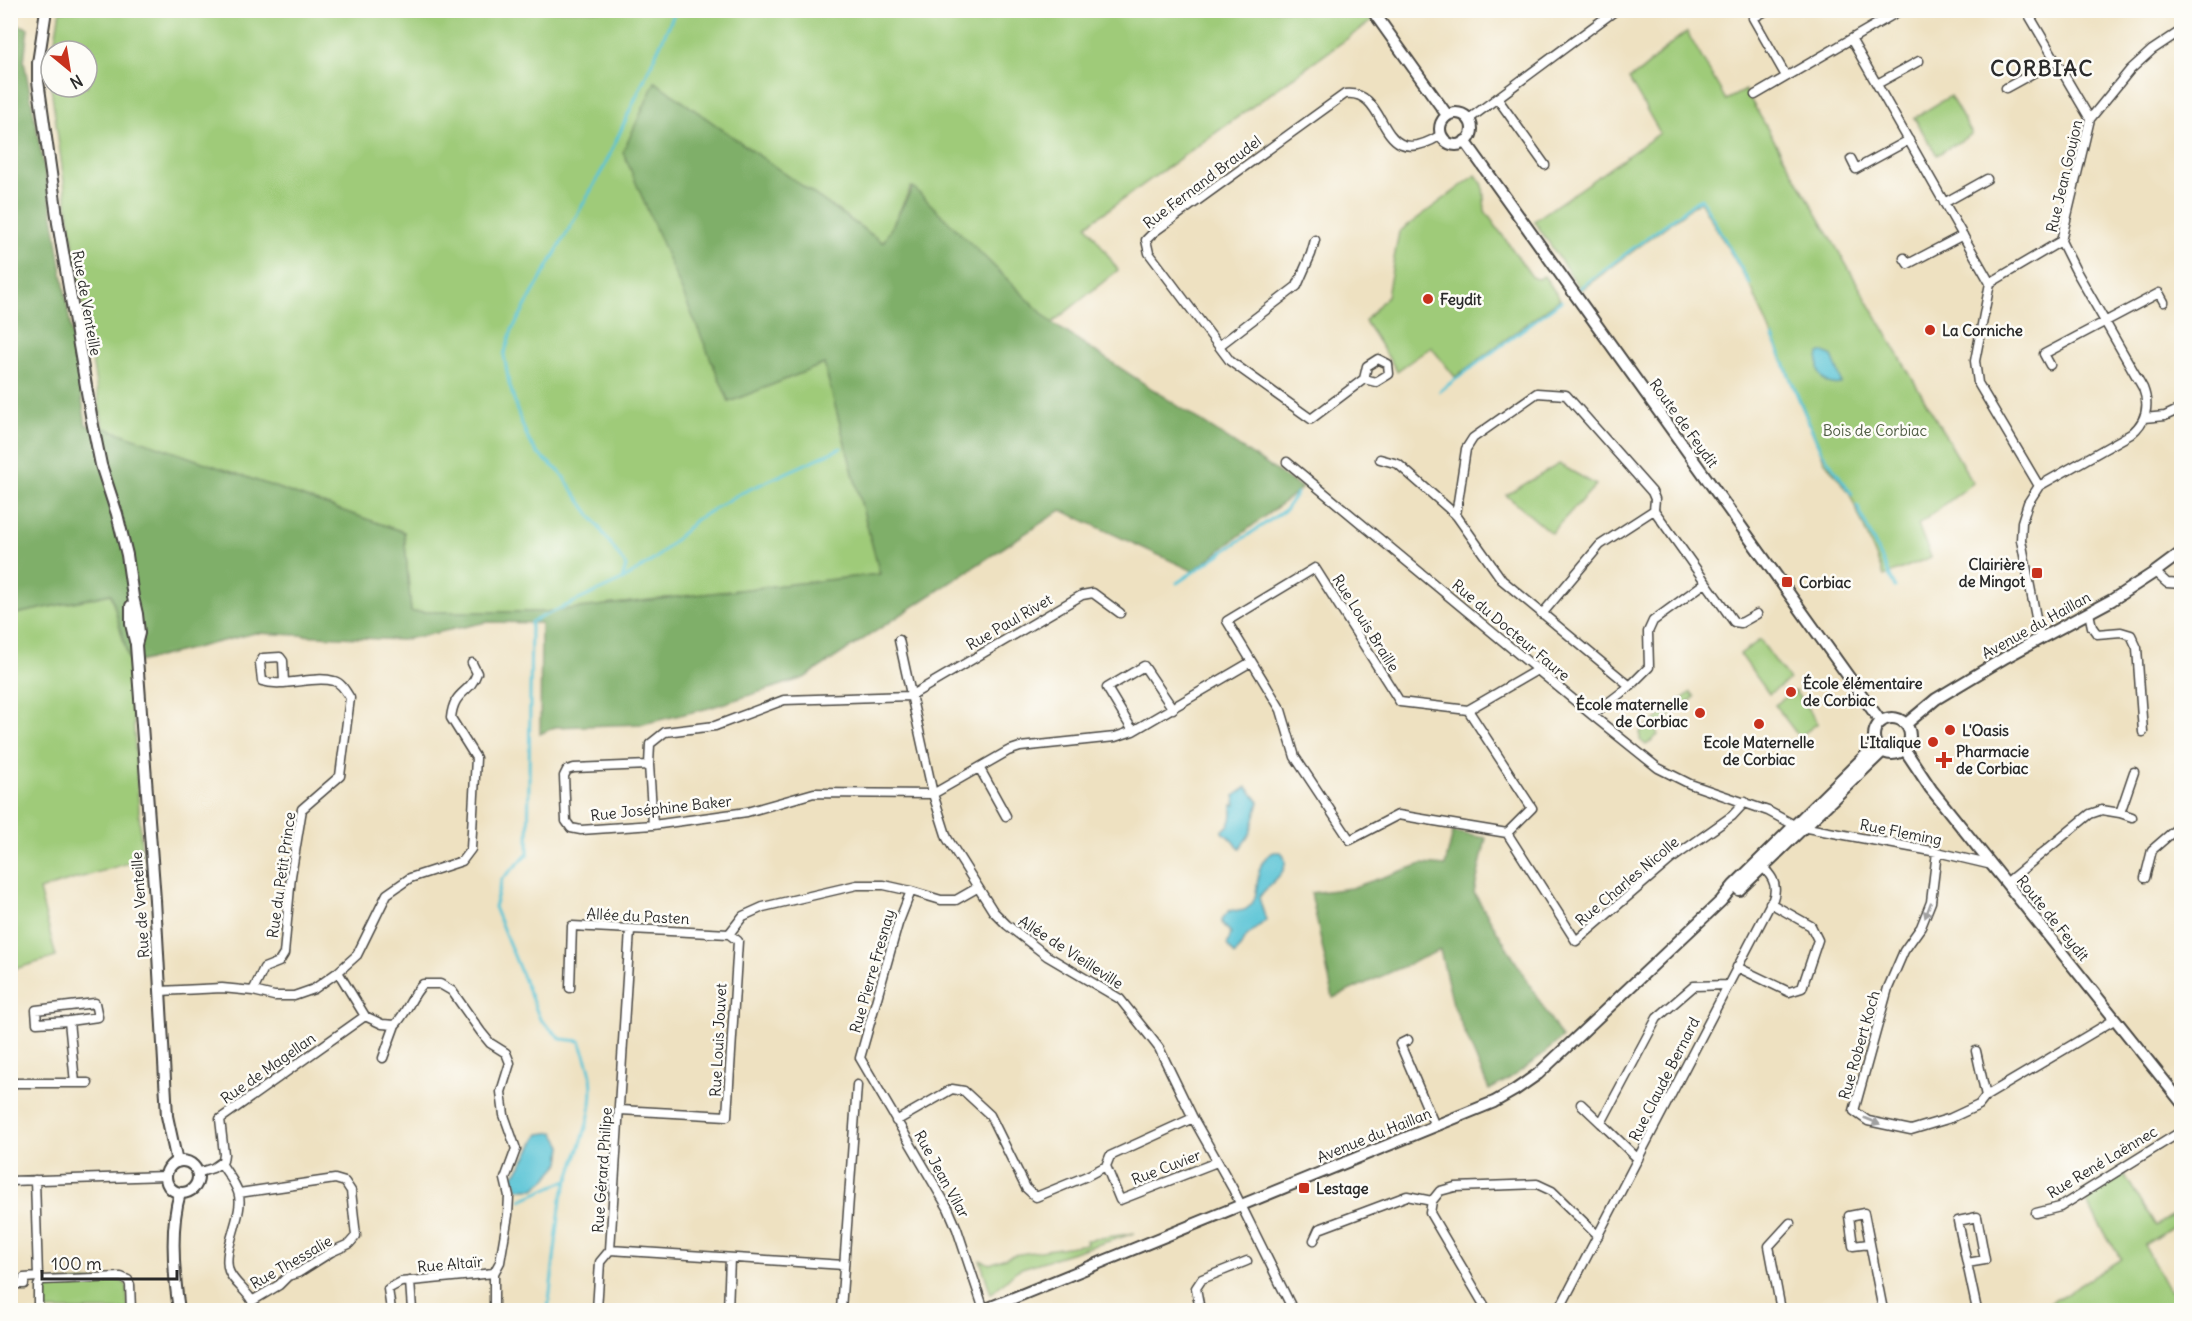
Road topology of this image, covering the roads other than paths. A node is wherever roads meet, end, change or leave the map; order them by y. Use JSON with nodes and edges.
{"nodes":[{"id":1,"x":46,"y":10,"type":"edge"},
{"id":2,"x":1372,"y":10,"type":"edge"},
{"id":3,"x":1901,"y":10,"type":"edge"},
{"id":4,"x":2026,"y":10,"type":"edge"},
{"id":5,"x":1611,"y":12,"type":"edge"},
{"id":6,"x":1764,"y":12,"type":"edge"},
{"id":7,"x":2181,"y":30,"type":"edge"},
{"id":8,"x":1851,"y":39,"type":"junction"},
{"id":9,"x":1919,"y":61,"type":"dead end"},
{"id":10,"x":2055,"y":61,"type":"junction"},
{"id":11,"x":1786,"y":76,"type":"junction"},
{"id":12,"x":1876,"y":84,"type":"junction"},
{"id":13,"x":2006,"y":88,"type":"dead end"},
{"id":14,"x":1755,"y":94,"type":"dead end"},
{"id":15,"x":1497,"y":98,"type":"junction"},
{"id":16,"x":1447,"y":115,"type":"junction"},
{"id":17,"x":1469,"y":119,"type":"junction"},
{"id":18,"x":2090,"y":119,"type":"junction"},
{"id":19,"x":1441,"y":135,"type":"junction"},
{"id":20,"x":1909,"y":140,"type":"junction"},
{"id":21,"x":1466,"y":141,"type":"junction"},
{"id":22,"x":1851,"y":159,"type":"dead end"},
{"id":23,"x":1545,"y":165,"type":"dead end"},
{"id":24,"x":1987,"y":179,"type":"dead end"},
{"id":25,"x":1944,"y":202,"type":"junction"},
{"id":26,"x":1963,"y":235,"type":"junction"},
{"id":27,"x":1315,"y":240,"type":"dead end"},
{"id":28,"x":2061,"y":241,"type":"junction"},
{"id":29,"x":1904,"y":258,"type":"dead end"},
{"id":30,"x":1990,"y":283,"type":"junction"},
{"id":31,"x":2164,"y":302,"type":"dead end"},
{"id":32,"x":2104,"y":321,"type":"junction"},
{"id":33,"x":1219,"y":346,"type":"junction"},
{"id":34,"x":2050,"y":365,"type":"dead end"},
{"id":35,"x":1364,"y":379,"type":"dead end"},
{"id":36,"x":2181,"y":408,"type":"edge"},
{"id":37,"x":2144,"y":418,"type":"junction"},
{"id":38,"x":1380,"y":459,"type":"dead end"},
{"id":39,"x":1287,"y":462,"type":"dead end"},
{"id":40,"x":2039,"y":486,"type":"junction"},
{"id":41,"x":1654,"y":510,"type":"junction"},
{"id":42,"x":1456,"y":515,"type":"junction"},
{"id":43,"x":2181,"y":552,"type":"edge"},
{"id":44,"x":2155,"y":572,"type":"junction"},
{"id":45,"x":1705,"y":584,"type":"junction"},
{"id":46,"x":2181,"y":584,"type":"edge"},
{"id":47,"x":1120,"y":612,"type":"dead end"},
{"id":48,"x":2090,"y":613,"type":"junction"},
{"id":49,"x":1542,"y":614,"type":"junction"},
{"id":50,"x":1757,"y":614,"type":"dead end"},
{"id":51,"x":2040,"y":638,"type":"junction"},
{"id":52,"x":899,"y":640,"type":"dead end"},
{"id":53,"x":1251,"y":662,"type":"junction"},
{"id":54,"x":472,"y":663,"type":"dead end"},
{"id":55,"x":1537,"y":670,"type":"junction"},
{"id":56,"x":284,"y":682,"type":"dead end"},
{"id":57,"x":1630,"y":686,"type":"junction"},
{"id":58,"x":910,"y":696,"type":"junction"},
{"id":59,"x":1173,"y":709,"type":"junction"},
{"id":60,"x":1468,"y":710,"type":"junction"},
{"id":61,"x":1592,"y":716,"type":"junction"},
{"id":62,"x":1881,"y":722,"type":"junction"},
{"id":63,"x":1906,"y":724,"type":"junction"},
{"id":64,"x":1133,"y":731,"type":"junction"},
{"id":65,"x":2143,"y":732,"type":"dead end"},
{"id":66,"x":1879,"y":749,"type":"junction"},
{"id":67,"x":1905,"y":750,"type":"junction"},
{"id":68,"x":649,"y":765,"type":"junction"},
{"id":69,"x":980,"y":769,"type":"junction"},
{"id":70,"x":2134,"y":772,"type":"dead end"},
{"id":71,"x":933,"y":794,"type":"junction"},
{"id":72,"x":1745,"y":802,"type":"junction"},
{"id":73,"x":2120,"y":813,"type":"junction"},
{"id":74,"x":1006,"y":816,"type":"dead end"},
{"id":75,"x":2132,"y":817,"type":"dead end"},
{"id":76,"x":2181,"y":824,"type":"edge"},
{"id":77,"x":653,"y":825,"type":"junction"},
{"id":78,"x":1801,"y":827,"type":"junction"},
{"id":79,"x":1507,"y":832,"type":"junction"},
{"id":80,"x":1937,"y":852,"type":"junction"},
{"id":81,"x":1761,"y":865,"type":"junction"},
{"id":82,"x":1992,"y":865,"type":"junction"},
{"id":83,"x":2145,"y":878,"type":"dead end"},
{"id":84,"x":2007,"y":883,"type":"junction"},
{"id":85,"x":978,"y":888,"type":"junction"},
{"id":86,"x":911,"y":891,"type":"junction"},
{"id":87,"x":1770,"y":903,"type":"junction"},
{"id":88,"x":630,"y":930,"type":"junction"},
{"id":89,"x":729,"y":934,"type":"junction"},
{"id":90,"x":1737,"y":967,"type":"junction"},
{"id":91,"x":338,"y":972,"type":"junction"},
{"id":92,"x":1728,"y":985,"type":"junction"},
{"id":93,"x":570,"y":988,"type":"dead end"},
{"id":94,"x":253,"y":991,"type":"junction"},
{"id":95,"x":160,"y":992,"type":"junction"},
{"id":96,"x":365,"y":1016,"type":"junction"},
{"id":97,"x":2114,"y":1020,"type":"junction"},
{"id":98,"x":69,"y":1021,"type":"junction"},
{"id":99,"x":395,"y":1025,"type":"junction"},
{"id":100,"x":1408,"y":1040,"type":"dead end"},
{"id":101,"x":1976,"y":1051,"type":"dead end"},
{"id":102,"x":383,"y":1058,"type":"dead end"},
{"id":103,"x":860,"y":1058,"type":"joint"},
{"id":104,"x":10,"y":1083,"type":"edge"},
{"id":105,"x":75,"y":1083,"type":"junction"},
{"id":106,"x":88,"y":1083,"type":"dead end"},
{"id":107,"x":857,"y":1085,"type":"dead end"},
{"id":108,"x":1986,"y":1096,"type":"junction"},
{"id":109,"x":2181,"y":1103,"type":"edge"},
{"id":110,"x":1581,"y":1104,"type":"dead end"},
{"id":111,"x":620,"y":1110,"type":"junction"},
{"id":112,"x":1193,"y":1118,"type":"junction"},
{"id":113,"x":897,"y":1121,"type":"junction"},
{"id":114,"x":1600,"y":1123,"type":"junction"},
{"id":115,"x":1435,"y":1126,"type":"junction"},
{"id":116,"x":2181,"y":1131,"type":"edge"},
{"id":117,"x":1638,"y":1159,"type":"junction"},
{"id":118,"x":177,"y":1162,"type":"junction"},
{"id":119,"x":1217,"y":1162,"type":"junction"},
{"id":120,"x":221,"y":1163,"type":"junction"},
{"id":121,"x":1106,"y":1166,"type":"junction"},
{"id":122,"x":197,"y":1173,"type":"junction"},
{"id":123,"x":166,"y":1176,"type":"junction"},
{"id":124,"x":35,"y":1180,"type":"junction"},
{"id":125,"x":10,"y":1181,"type":"edge"},
{"id":126,"x":180,"y":1193,"type":"junction"},
{"id":127,"x":239,"y":1193,"type":"junction"},
{"id":128,"x":1432,"y":1201,"type":"junction"},
{"id":129,"x":1242,"y":1205,"type":"junction"},
{"id":130,"x":2036,"y":1213,"type":"dead end"},
{"id":131,"x":1790,"y":1223,"type":"dead end"},
{"id":132,"x":1598,"y":1236,"type":"junction"},
{"id":133,"x":1314,"y":1240,"type":"dead end"},
{"id":134,"x":1869,"y":1244,"type":"dead end"},
{"id":135,"x":610,"y":1250,"type":"junction"},
{"id":136,"x":730,"y":1258,"type":"junction"},
{"id":137,"x":1247,"y":1261,"type":"dead end"},
{"id":138,"x":1967,"y":1263,"type":"junction"},
{"id":139,"x":844,"y":1265,"type":"junction"},
{"id":140,"x":494,"y":1273,"type":"junction"},
{"id":141,"x":39,"y":1278,"type":"junction"},
{"id":142,"x":410,"y":1281,"type":"junction"},
{"id":143,"x":10,"y":1284,"type":"edge"},
{"id":144,"x":252,"y":1300,"type":"junction"},
{"id":145,"x":179,"y":1310,"type":"edge"},
{"id":146,"x":38,"y":1311,"type":"edge"},
{"id":147,"x":131,"y":1311,"type":"edge"},
{"id":148,"x":253,"y":1311,"type":"edge"},
{"id":149,"x":391,"y":1311,"type":"edge"},
{"id":150,"x":412,"y":1311,"type":"edge"},
{"id":151,"x":494,"y":1311,"type":"edge"},
{"id":152,"x":597,"y":1311,"type":"edge"},
{"id":153,"x":728,"y":1311,"type":"edge"},
{"id":154,"x":841,"y":1311,"type":"edge"},
{"id":155,"x":984,"y":1311,"type":"edge"},
{"id":156,"x":1200,"y":1311,"type":"edge"},
{"id":157,"x":1293,"y":1311,"type":"edge"},
{"id":158,"x":1487,"y":1311,"type":"edge"},
{"id":159,"x":1559,"y":1311,"type":"edge"},
{"id":160,"x":1781,"y":1311,"type":"edge"},
{"id":161,"x":1883,"y":1311,"type":"edge"},
{"id":162,"x":1977,"y":1311,"type":"edge"}],
"edges":[{"from":1,"to":95,"type":"street","name":"Rue de Venteille"},
{"from":2,"to":16,"type":"street"},
{"from":3,"to":8,"type":"street"},
{"from":4,"to":10,"type":"street"},
{"from":5,"to":15,"type":"street"},
{"from":6,"to":11,"type":"street"},
{"from":7,"to":18,"type":"street","name":"Rue Jean Goujon"},
{"from":8,"to":11,"type":"street"},
{"from":8,"to":12,"type":"street"},
{"from":9,"to":12,"type":"street"},
{"from":10,"to":13,"type":"street"},
{"from":10,"to":18,"type":"street"},
{"from":11,"to":14,"type":"street"},
{"from":12,"to":20,"type":"street"},
{"from":15,"to":17,"type":"street"},
{"from":15,"to":23,"type":"street"},
{"from":16,"to":17,"type":"street"},
{"from":16,"to":19,"type":"street"},
{"from":17,"to":21,"type":"street"},
{"from":18,"to":28,"type":"street","name":"Rue Jean Goujon"},
{"from":19,"to":21,"type":"street"},
{"from":19,"to":33,"type":"street","name":"Rue Fernand Braudel"},
{"from":20,"to":22,"type":"street"},
{"from":20,"to":25,"type":"street"},
{"from":21,"to":62,"type":"street","name":"Route de Feydit"},
{"from":24,"to":25,"type":"street"},
{"from":25,"to":26,"type":"street"},
{"from":26,"to":29,"type":"street"},
{"from":26,"to":30,"type":"street"},
{"from":27,"to":33,"type":"street"},
{"from":28,"to":30,"type":"street"},
{"from":28,"to":32,"type":"street","name":"Rue Jean Goujon"},
{"from":30,"to":40,"type":"street"},
{"from":31,"to":32,"type":"street"},
{"from":32,"to":34,"type":"street"},
{"from":32,"to":37,"type":"street","name":"Rue Jean Goujon"},
{"from":33,"to":35,"type":"street","name":"Rue Fernand Braudel"},
{"from":36,"to":37,"type":"street"},
{"from":37,"to":40,"type":"street"},
{"from":38,"to":42,"type":"street"},
{"from":39,"to":55,"type":"street","name":"Rue du Docteur Faure"},
{"from":40,"to":51,"type":"street"},
{"from":41,"to":42,"type":"street"},
{"from":41,"to":45,"type":"street"},
{"from":41,"to":49,"type":"street"},
{"from":42,"to":49,"type":"street"},
{"from":43,"to":44,"type":"street","name":"Avenue du Haillan"},
{"from":44,"to":46,"type":"street"},
{"from":44,"to":48,"type":"street","name":"Avenue du Haillan"},
{"from":45,"to":50,"type":"street"},
{"from":45,"to":57,"type":"street"},
{"from":47,"to":58,"type":"street","name":"Rue Paul Rivet"},
{"from":48,"to":51,"type":"street","name":"Avenue du Haillan"},
{"from":48,"to":65,"type":"street"},
{"from":49,"to":57,"type":"street"},
{"from":51,"to":63,"type":"street","name":"Avenue du Haillan"},
{"from":52,"to":58,"type":"street","name":"Allée de Vieilleville"},
{"from":53,"to":59,"type":"street"},
{"from":53,"to":60,"type":"street","name":"Rue Louis Braille"},
{"from":53,"to":79,"type":"street","name":"Rue Louis Braille"},
{"from":54,"to":91,"type":"street"},
{"from":55,"to":60,"type":"street"},
{"from":55,"to":61,"type":"street","name":"Rue du Docteur Faure"},
{"from":56,"to":94,"type":"street","name":"Rue du Petit Prince"},
{"from":57,"to":61,"type":"street"},
{"from":58,"to":68,"type":"street"},
{"from":58,"to":71,"type":"street","name":"Allée de Vieilleville"},
{"from":59,"to":64,"type":"street"},
{"from":59,"to":64,"type":"street"},
{"from":60,"to":79,"type":"street"},
{"from":61,"to":72,"type":"street","name":"Rue du Docteur Faure"},
{"from":62,"to":63,"type":"street"},
{"from":62,"to":66,"type":"street"},
{"from":63,"to":67,"type":"street"},
{"from":64,"to":69,"type":"street"},
{"from":66,"to":67,"type":"street"},
{"from":66,"to":78,"type":"street","name":"Avenue du Haillan"},
{"from":67,"to":82,"type":"street","name":"Route de Feydit"},
{"from":68,"to":77,"type":"street"},
{"from":68,"to":77,"type":"street","name":"Rue Joséphine Baker"},
{"from":69,"to":71,"type":"street"},
{"from":69,"to":74,"type":"street"},
{"from":70,"to":73,"type":"street"},
{"from":71,"to":77,"type":"street","name":"Rue Joséphine Baker"},
{"from":71,"to":85,"type":"street","name":"Allée de Vieilleville"},
{"from":72,"to":78,"type":"street","name":"Rue du Docteur Faure"},
{"from":72,"to":79,"type":"street","name":"Rue Charles Nicolle"},
{"from":73,"to":75,"type":"street"},
{"from":73,"to":84,"type":"street"},
{"from":76,"to":83,"type":"street"},
{"from":78,"to":80,"type":"street","name":"Rue Fleming"},
{"from":78,"to":81,"type":"street","name":"Avenue du Haillan"},
{"from":80,"to":82,"type":"street","name":"Rue Fleming"},
{"from":80,"to":108,"type":"street","name":"Rue Robert Koch","one_way":true},
{"from":81,"to":87,"type":"street","name":"Rue Claude Bernard"},
{"from":81,"to":115,"type":"street","name":"Avenue du Haillan"},
{"from":82,"to":84,"type":"street","name":"Route de Feydit"},
{"from":84,"to":97,"type":"street","name":"Route de Feydit"},
{"from":85,"to":86,"type":"street"},
{"from":85,"to":112,"type":"street","name":"Allée de Vieilleville"},
{"from":86,"to":89,"type":"street"},
{"from":86,"to":103,"type":"street","name":"Rue Pierre Fresnay"},
{"from":87,"to":90,"type":"street","name":"Rue Claude Bernard"},
{"from":87,"to":90,"type":"street"},
{"from":88,"to":89,"type":"street","name":"Allée du Pasten"},
{"from":88,"to":93,"type":"street","name":"Allée du Pasten"},
{"from":88,"to":111,"type":"street","name":"Rue Gérard Philipe"},
{"from":89,"to":111,"type":"street","name":"Rue Louis Jouvet"},
{"from":90,"to":92,"type":"street","name":"Rue Claude Bernard"},
{"from":91,"to":94,"type":"street"},
{"from":91,"to":96,"type":"street"},
{"from":92,"to":114,"type":"street"},
{"from":92,"to":117,"type":"street","name":"Rue Claude Bernard"},
{"from":94,"to":95,"type":"street"},
{"from":95,"to":118,"type":"street","name":"Rue de Venteille"},
{"from":96,"to":99,"type":"street"},
{"from":96,"to":120,"type":"street","name":"Rue de Magellan"},
{"from":97,"to":108,"type":"street","name":"Rue Robert Koch"},
{"from":97,"to":109,"type":"street","name":"Route de Feydit"},
{"from":98,"to":98,"type":"street"},
{"from":98,"to":105,"type":"street"},
{"from":99,"to":102,"type":"street"},
{"from":99,"to":140,"type":"street"},
{"from":100,"to":115,"type":"street"},
{"from":101,"to":108,"type":"street"},
{"from":103,"to":113,"type":"street","name":"Rue Jean Vilar"},
{"from":104,"to":105,"type":"street"},
{"from":105,"to":106,"type":"street"},
{"from":107,"to":139,"type":"street"},
{"from":110,"to":114,"type":"street"},
{"from":111,"to":135,"type":"street","name":"Rue Gérard Philipe"},
{"from":112,"to":119,"type":"street","name":"Allée de Vieilleville"},
{"from":112,"to":121,"type":"street","name":"Rue Cuvier"},
{"from":113,"to":121,"type":"street"},
{"from":113,"to":155,"type":"street","name":"Rue Jean Vilar"},
{"from":114,"to":117,"type":"street"},
{"from":115,"to":129,"type":"street","name":"Avenue du Haillan"},
{"from":116,"to":130,"type":"street","name":"Rue René Laënnec"},
{"from":117,"to":132,"type":"street","name":"Rue Claude Bernard"},
{"from":118,"to":122,"type":"street"},
{"from":118,"to":123,"type":"street"},
{"from":119,"to":121,"type":"street","name":"Rue Cuvier"},
{"from":119,"to":129,"type":"street","name":"Allée de Vieilleville"},
{"from":120,"to":122,"type":"street"},
{"from":120,"to":127,"type":"street"},
{"from":122,"to":126,"type":"street"},
{"from":123,"to":124,"type":"street"},
{"from":123,"to":126,"type":"street"},
{"from":124,"to":125,"type":"street"},
{"from":124,"to":141,"type":"street"},
{"from":126,"to":145,"type":"street"},
{"from":127,"to":144,"type":"street","name":"Rue Thessalie"},
{"from":127,"to":144,"type":"street","name":"Rue Thessalie"},
{"from":128,"to":132,"type":"street"},
{"from":128,"to":133,"type":"street"},
{"from":128,"to":158,"type":"street"},
{"from":129,"to":155,"type":"street","name":"Avenue du Haillan"},
{"from":129,"to":157,"type":"street","name":"Allée de Vieilleville"},
{"from":131,"to":160,"type":"street"},
{"from":132,"to":159,"type":"street","name":"Rue Claude Bernard"},
{"from":134,"to":161,"type":"street"},
{"from":135,"to":136,"type":"street","name":"Rue Gérard Philipe"},
{"from":135,"to":152,"type":"street"},
{"from":136,"to":139,"type":"street","name":"Rue Gérard Philipe"},
{"from":136,"to":153,"type":"street"},
{"from":137,"to":156,"type":"street"},
{"from":138,"to":138,"type":"street"},
{"from":138,"to":162,"type":"street"},
{"from":139,"to":154,"type":"street"},
{"from":140,"to":142,"type":"street","name":"Rue Altaïr"},
{"from":140,"to":151,"type":"street"},
{"from":141,"to":143,"type":"street"},
{"from":141,"to":146,"type":"street"},
{"from":141,"to":147,"type":"street"},
{"from":142,"to":149,"type":"street"},
{"from":142,"to":150,"type":"street"},
{"from":144,"to":148,"type":"street","name":"Rue Thessalie"}]}
